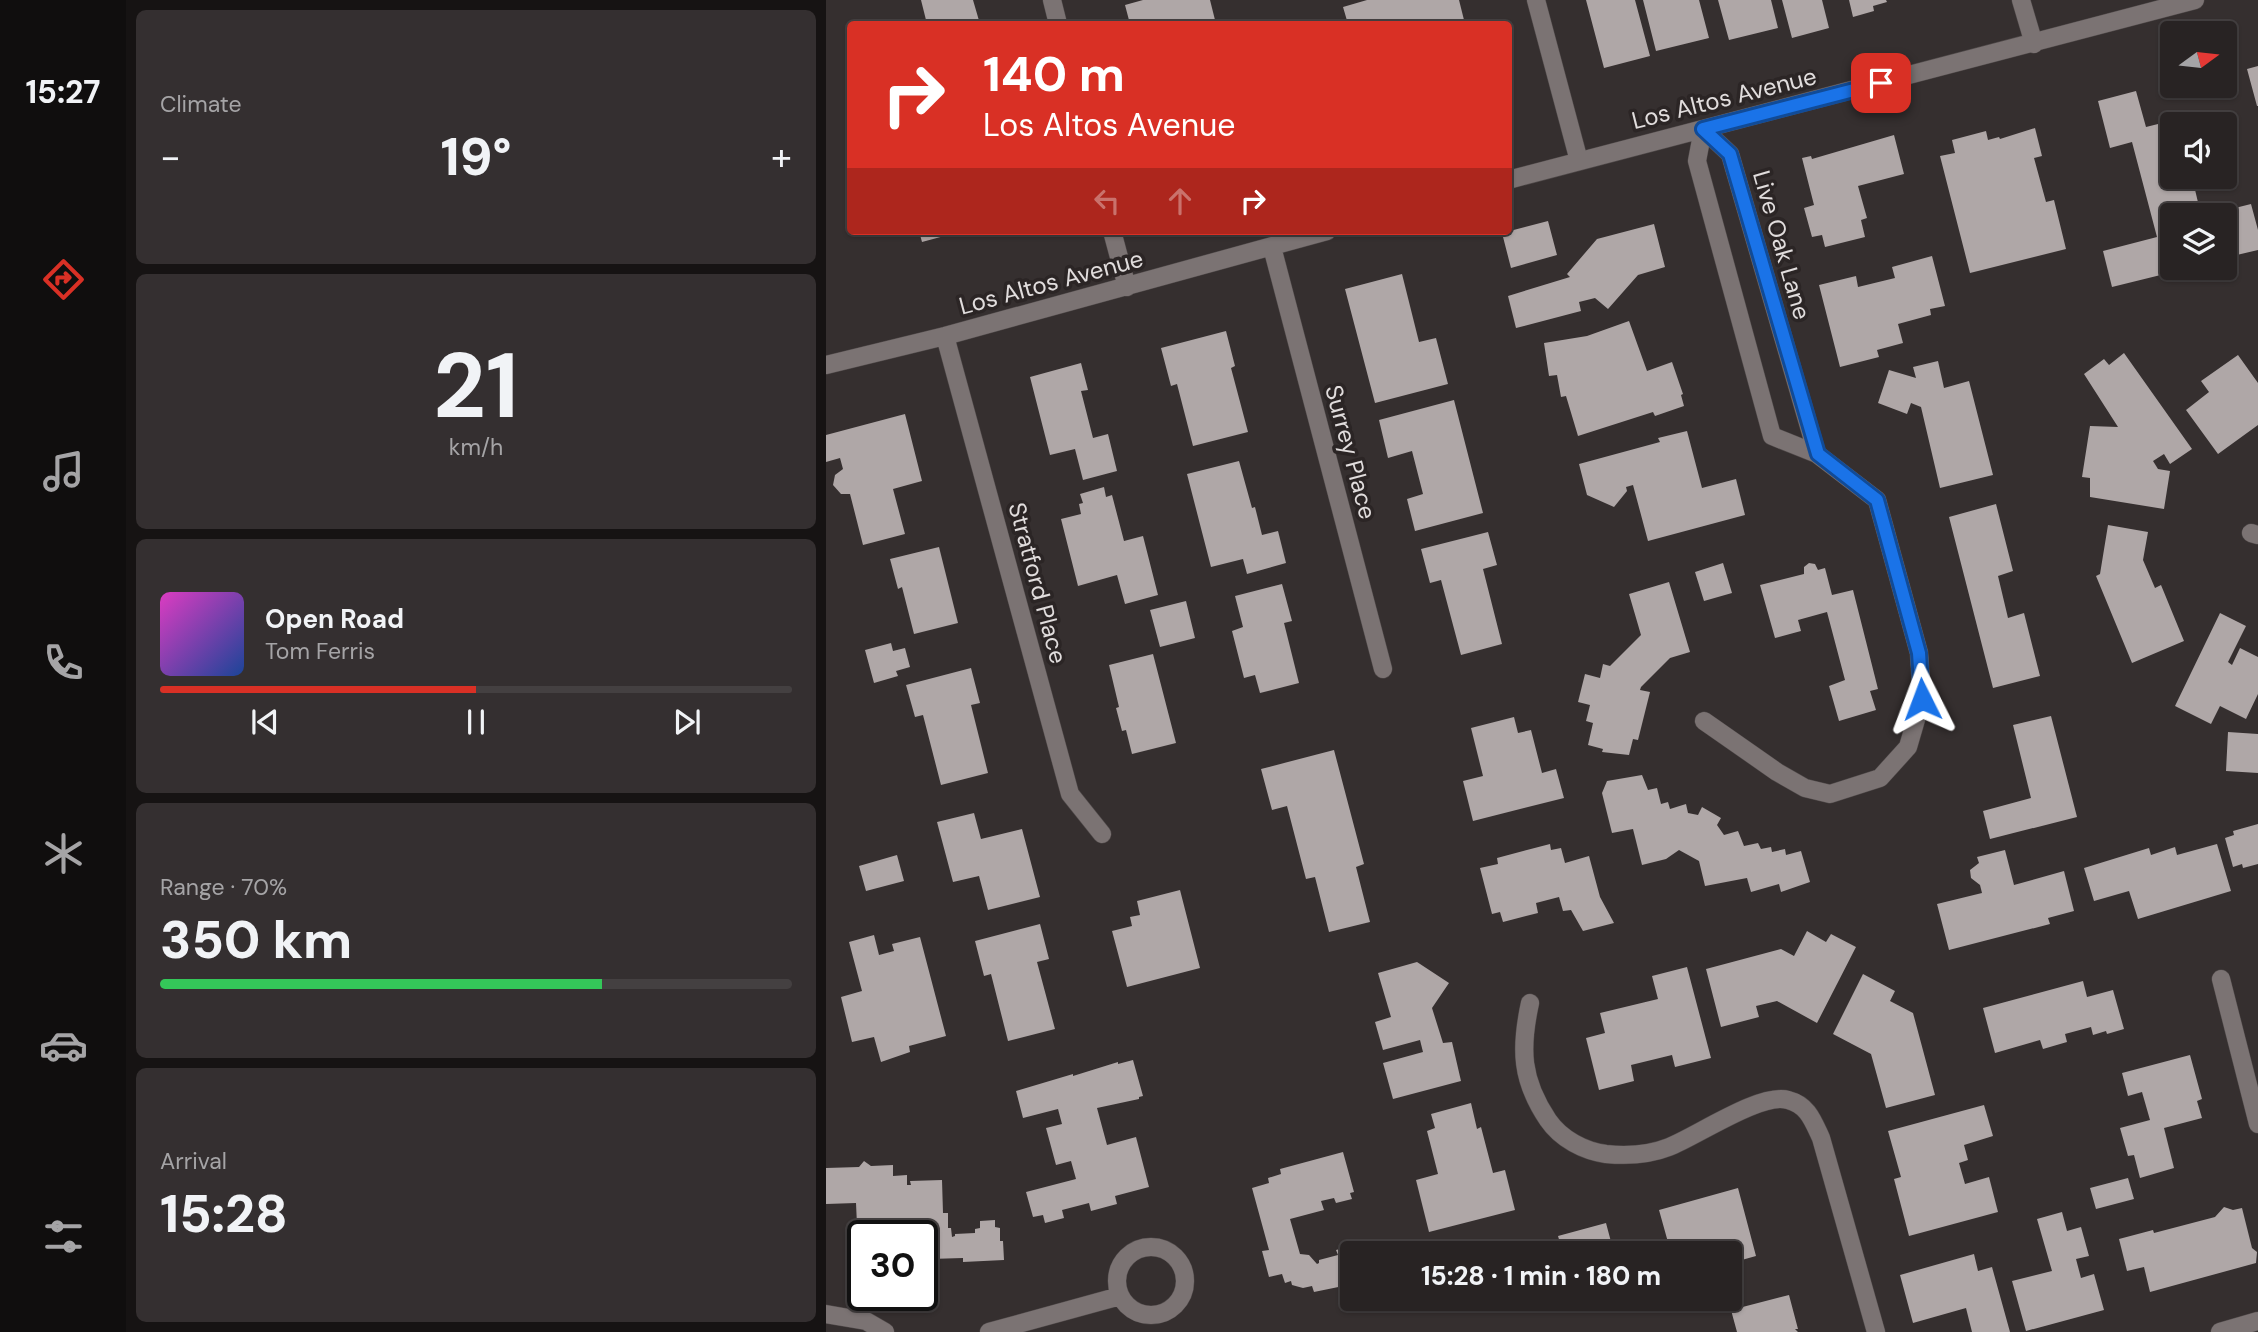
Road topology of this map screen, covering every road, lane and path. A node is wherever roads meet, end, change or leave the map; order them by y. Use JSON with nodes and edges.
{"nodes":[{"id":1,"x":1052,"y":0,"type":"edge"},
{"id":2,"x":1536,"y":0,"type":"edge"},
{"id":3,"x":2021,"y":0,"type":"edge"},
{"id":4,"x":2195,"y":0,"type":"edge"},
{"id":5,"x":1057,"y":21,"type":"edge"},
{"id":6,"x":2034,"y":44,"type":"junction"},
{"id":7,"x":1703,"y":129,"type":"junction"},
{"id":8,"x":1579,"y":161,"type":"junction"},
{"id":9,"x":1512,"y":179,"type":"edge"},
{"id":10,"x":1113,"y":235,"type":"edge"},
{"id":11,"x":1313,"y":235,"type":"edge"},
{"id":12,"x":1272,"y":247,"type":"junction"},
{"id":13,"x":1128,"y":287,"type":"junction"},
{"id":14,"x":945,"y":337,"type":"junction"},
{"id":15,"x":826,"y":365,"type":"edge"},
{"id":16,"x":1818,"y":454,"type":"junction"},
{"id":17,"x":1383,"y":669,"type":"dead end"},
{"id":18,"x":1704,"y":721,"type":"dead end"},
{"id":19,"x":1102,"y":834,"type":"dead end"},
{"id":20,"x":2221,"y":979,"type":"dead end"},
{"id":21,"x":1530,"y":1003,"type":"dead end"},
{"id":22,"x":2258,"y":1124,"type":"edge"},
{"id":23,"x":1120,"y":1296,"type":"dead end"},
{"id":24,"x":826,"y":1314,"type":"edge"},
{"id":25,"x":2258,"y":1321,"type":"edge"},
{"id":26,"x":885,"y":1332,"type":"edge"},
{"id":27,"x":989,"y":1332,"type":"edge"},
{"id":28,"x":1876,"y":1332,"type":"edge"},
{"id":29,"x":2220,"y":1332,"type":"edge"}],
"edges":[{"from":1,"to":5,"type":"street"},
{"from":2,"to":8,"type":"street"},
{"from":3,"to":6,"type":"street"},
{"from":4,"to":6,"type":"street","name":"Los Altos Avenue"},
{"from":6,"to":7,"type":"street","name":"Los Altos Avenue"},
{"from":7,"to":8,"type":"street","name":"Los Altos Avenue"},
{"from":7,"to":16,"type":"street","name":"Live Oak Lane"},
{"from":7,"to":16,"type":"street"},
{"from":8,"to":9,"type":"street","name":"Los Altos Avenue"},
{"from":10,"to":13,"type":"street"},
{"from":11,"to":12,"type":"street","name":"Los Altos Avenue"},
{"from":12,"to":13,"type":"street","name":"Los Altos Avenue"},
{"from":12,"to":17,"type":"street","name":"Surrey Place"},
{"from":13,"to":14,"type":"street","name":"Los Altos Avenue"},
{"from":14,"to":15,"type":"street","name":"Los Altos Avenue"},
{"from":14,"to":19,"type":"street","name":"Stratford Place"},
{"from":16,"to":18,"type":"street"},
{"from":20,"to":22,"type":"street"},
{"from":21,"to":28,"type":"street"},
{"from":23,"to":27,"type":"street"},
{"from":24,"to":26,"type":"street"},
{"from":25,"to":29,"type":"street"}]}
